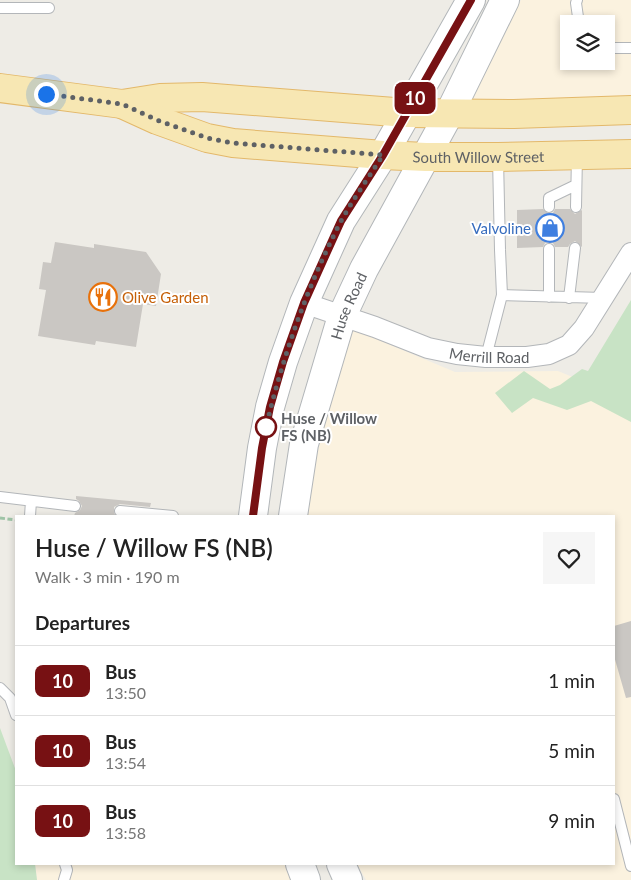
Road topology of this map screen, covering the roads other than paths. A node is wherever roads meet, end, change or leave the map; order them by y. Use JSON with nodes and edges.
{"nodes":[{"id":1,"x":36,"y":0,"type":"edge"},
{"id":2,"x":471,"y":0,"type":"edge"},
{"id":3,"x":505,"y":0,"type":"edge"},
{"id":4,"x":577,"y":0,"type":"edge"},
{"id":5,"x":0,"y":8,"type":"edge"},
{"id":6,"x":578,"y":15,"type":"edge"},
{"id":7,"x":615,"y":48,"type":"edge"},
{"id":8,"x":631,"y":48,"type":"edge"},
{"id":9,"x":0,"y":88,"type":"edge"},
{"id":10,"x":122,"y":104,"type":"junction"},
{"id":11,"x":631,"y":110,"type":"edge"},
{"id":12,"x":407,"y":113,"type":"junction"},
{"id":13,"x":449,"y":114,"type":"junction"},
{"id":14,"x":631,"y":154,"type":"edge"},
{"id":15,"x":383,"y":155,"type":"junction"},
{"id":16,"x":577,"y":155,"type":"junction"},
{"id":17,"x":426,"y":157,"type":"junction"},
{"id":18,"x":498,"y":157,"type":"junction"},
{"id":19,"x":576,"y":185,"type":"junction"},
{"id":20,"x":549,"y":207,"type":"dead end"},
{"id":21,"x":576,"y":207,"type":"dead end"},
{"id":22,"x":575,"y":248,"type":"dead end"},
{"id":23,"x":549,"y":249,"type":"dead end"},
{"id":24,"x":631,"y":253,"type":"edge"},
{"id":25,"x":502,"y":295,"type":"junction"},
{"id":26,"x":549,"y":297,"type":"junction"},
{"id":27,"x":570,"y":298,"type":"junction"},
{"id":28,"x":603,"y":298,"type":"junction"},
{"id":29,"x":304,"y":303,"type":"junction"},
{"id":30,"x":342,"y":316,"type":"junction"},
{"id":31,"x":486,"y":357,"type":"junction"},
{"id":32,"x":0,"y":497,"type":"edge"},
{"id":33,"x":31,"y":501,"type":"junction"},
{"id":34,"x":75,"y":506,"type":"dead end"},
{"id":35,"x":120,"y":511,"type":"dead end"},
{"id":36,"x":30,"y":515,"type":"edge"},
{"id":37,"x":162,"y":515,"type":"edge"},
{"id":38,"x":253,"y":515,"type":"edge"},
{"id":39,"x":293,"y":515,"type":"edge"},
{"id":40,"x":0,"y":688,"type":"edge"},
{"id":41,"x":13,"y":700,"type":"edge"},
{"id":42,"x":615,"y":803,"type":"edge"},
{"id":43,"x":65,"y":865,"type":"edge"},
{"id":44,"x":300,"y":865,"type":"edge"},
{"id":45,"x":341,"y":865,"type":"edge"},
{"id":46,"x":631,"y":866,"type":"edge"},
{"id":47,"x":64,"y":880,"type":"edge"},
{"id":48,"x":306,"y":880,"type":"edge"},
{"id":49,"x":348,"y":880,"type":"edge"}],
"edges":[{"from":1,"to":5,"type":"lane"},
{"from":2,"to":12,"type":"street"},
{"from":3,"to":13,"type":"street","name":"Huse Road"},
{"from":4,"to":6,"type":"lane"},
{"from":7,"to":8,"type":"lane"},
{"from":9,"to":10,"type":"main road","name":"South Willow Street"},
{"from":10,"to":12,"type":"main road","name":"South Willow Street"},
{"from":10,"to":15,"type":"main road","name":"South Willow Street"},
{"from":11,"to":13,"type":"main road","name":"South Willow Street"},
{"from":12,"to":13,"type":"main road","name":"South Willow Street"},
{"from":12,"to":15,"type":"street"},
{"from":13,"to":17,"type":"street","name":"Huse Road"},
{"from":14,"to":16,"type":"main road","name":"South Willow Street"},
{"from":15,"to":17,"type":"main road","name":"South Willow Street"},
{"from":15,"to":29,"type":"street"},
{"from":16,"to":18,"type":"main road","name":"South Willow Street"},
{"from":16,"to":19,"type":"lane"},
{"from":17,"to":18,"type":"main road","name":"South Willow Street"},
{"from":17,"to":30,"type":"street","name":"Huse Road"},
{"from":18,"to":25,"type":"lane"},
{"from":19,"to":20,"type":"lane"},
{"from":19,"to":21,"type":"lane"},
{"from":22,"to":27,"type":"lane"},
{"from":23,"to":26,"type":"lane"},
{"from":24,"to":28,"type":"street","name":"Merrill Road"},
{"from":25,"to":26,"type":"lane"},
{"from":25,"to":31,"type":"lane"},
{"from":26,"to":27,"type":"lane"},
{"from":27,"to":28,"type":"lane"},
{"from":28,"to":31,"type":"street","name":"Merrill Road"},
{"from":29,"to":30,"type":"street","name":"Merrill Road"},
{"from":29,"to":38,"type":"street"},
{"from":30,"to":31,"type":"street","name":"Merrill Road"},
{"from":30,"to":39,"type":"street","name":"Huse Road"},
{"from":32,"to":33,"type":"lane"},
{"from":33,"to":34,"type":"lane"},
{"from":33,"to":36,"type":"lane"},
{"from":35,"to":37,"type":"lane"},
{"from":40,"to":41,"type":"lane"},
{"from":42,"to":46,"type":"lane"},
{"from":43,"to":47,"type":"lane"},
{"from":44,"to":48,"type":"street"},
{"from":45,"to":49,"type":"street"}]}
